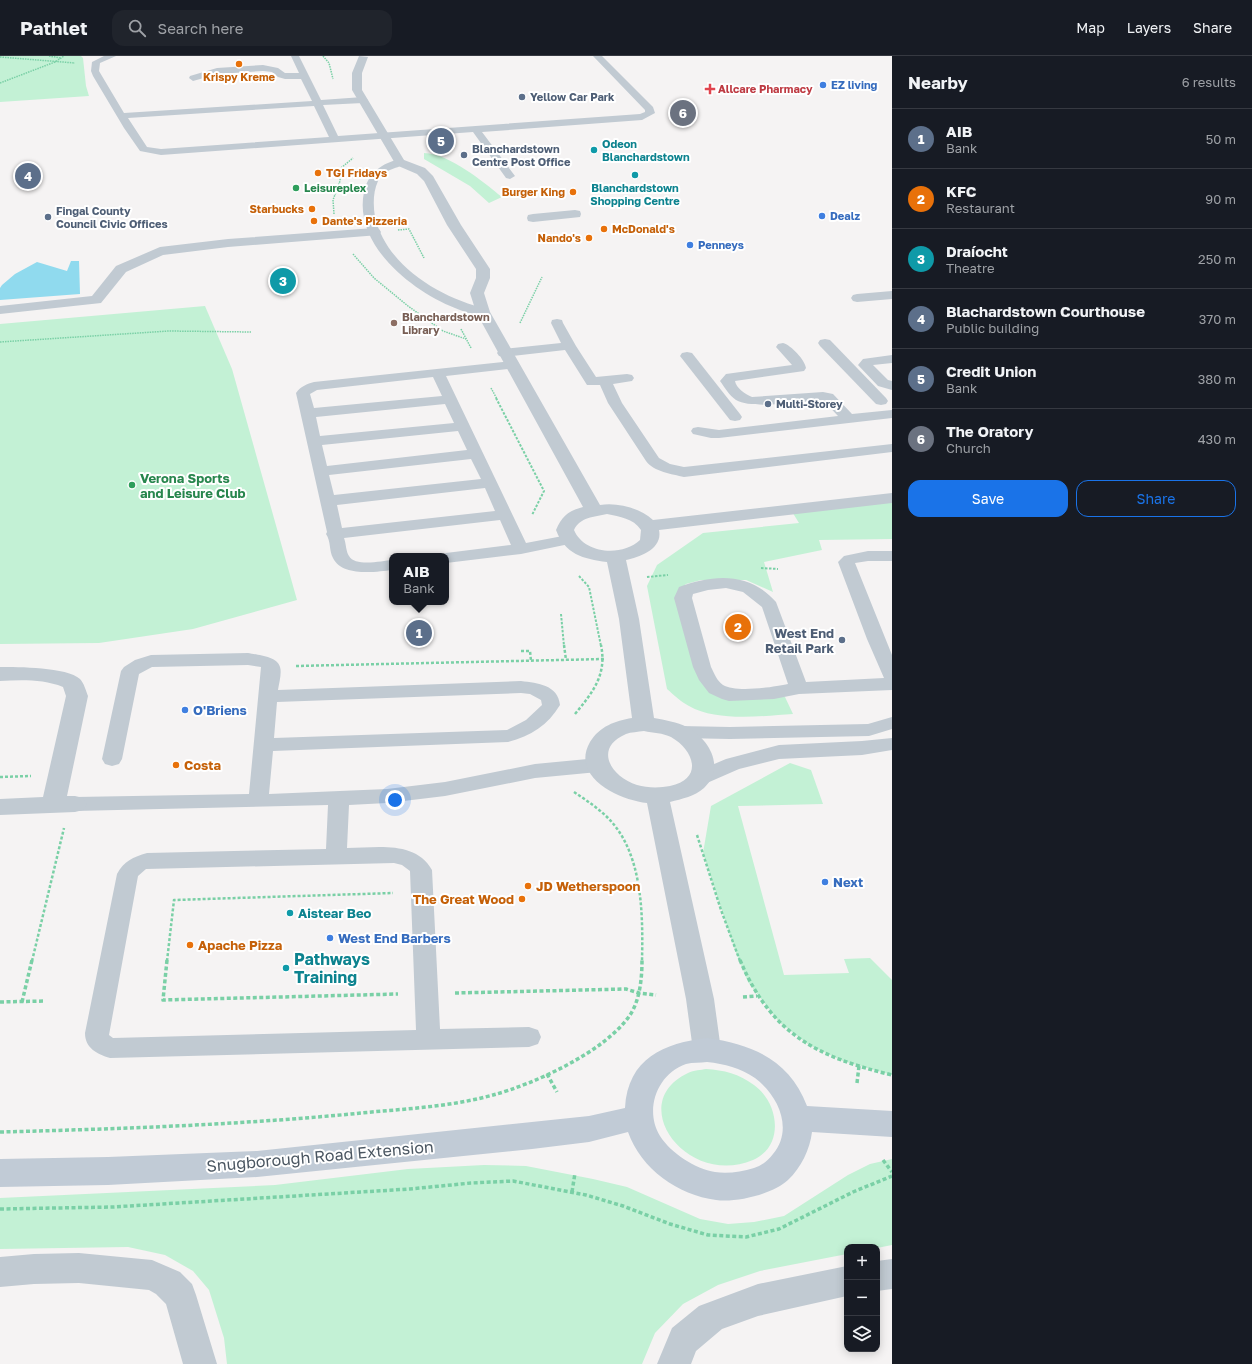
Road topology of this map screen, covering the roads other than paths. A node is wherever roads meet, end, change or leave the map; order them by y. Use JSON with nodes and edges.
{"nodes":[{"id":1,"x":112,"y":56,"type":"edge"},
{"id":2,"x":295,"y":56,"type":"edge"},
{"id":3,"x":363,"y":56,"type":"edge"},
{"id":4,"x":597,"y":56,"type":"edge"},
{"id":5,"x":303,"y":76,"type":"junction"},
{"id":6,"x":193,"y":78,"type":"dead end"},
{"id":7,"x":363,"y":100,"type":"junction"},
{"id":8,"x":316,"y":103,"type":"junction"},
{"id":9,"x":122,"y":116,"type":"junction"},
{"id":10,"x":476,"y":130,"type":"junction"},
{"id":11,"x":384,"y":136,"type":"junction"},
{"id":12,"x":335,"y":140,"type":"junction"},
{"id":13,"x":400,"y":162,"type":"junction"},
{"id":14,"x":510,"y":176,"type":"dead end"},
{"id":15,"x":575,"y":214,"type":"dead end"},
{"id":16,"x":533,"y":218,"type":"dead end"},
{"id":17,"x":374,"y":232,"type":"junction"},
{"id":18,"x":892,"y":295,"type":"edge"},
{"id":19,"x":858,"y":298,"type":"dead end"},
{"id":20,"x":0,"y":310,"type":"edge"},
{"id":21,"x":483,"y":312,"type":"junction"},
{"id":22,"x":557,"y":323,"type":"dead end"},
{"id":23,"x":825,"y":343,"type":"dead end"},
{"id":24,"x":569,"y":346,"type":"junction"},
{"id":25,"x":783,"y":347,"type":"dead end"},
{"id":26,"x":687,"y":356,"type":"dead end"},
{"id":27,"x":508,"y":359,"type":"junction"},
{"id":28,"x":892,"y":359,"type":"edge"},
{"id":29,"x":438,"y":374,"type":"junction"},
{"id":30,"x":627,"y":378,"type":"dead end"},
{"id":31,"x":605,"y":380,"type":"junction"},
{"id":32,"x":892,"y":386,"type":"edge"},
{"id":33,"x":451,"y":399,"type":"junction"},
{"id":34,"x":881,"y":401,"type":"dead end"},
{"id":35,"x":308,"y":413,"type":"junction"},
{"id":36,"x":892,"y":414,"type":"edge"},
{"id":37,"x":736,"y":417,"type":"dead end"},
{"id":38,"x":848,"y":419,"type":"junction"},
{"id":39,"x":463,"y":426,"type":"junction"},
{"id":40,"x":698,"y":431,"type":"dead end"},
{"id":41,"x":314,"y":441,"type":"junction"},
{"id":42,"x":892,"y":448,"type":"edge"},
{"id":43,"x":476,"y":454,"type":"junction"},
{"id":44,"x":320,"y":471,"type":"junction"},
{"id":45,"x":490,"y":483,"type":"junction"},
{"id":46,"x":892,"y":498,"type":"edge"},
{"id":47,"x":327,"y":501,"type":"junction"},
{"id":48,"x":594,"y":510,"type":"junction"},
{"id":49,"x":505,"y":515,"type":"junction"},
{"id":50,"x":648,"y":526,"type":"junction"},
{"id":51,"x":334,"y":534,"type":"junction"},
{"id":52,"x":568,"y":540,"type":"junction"},
{"id":53,"x":521,"y":549,"type":"junction"},
{"id":54,"x":615,"y":556,"type":"junction"},
{"id":55,"x":892,"y":556,"type":"edge"},
{"id":56,"x":449,"y":558,"type":"edge"},
{"id":57,"x":389,"y":565,"type":"edge"},
{"id":58,"x":884,"y":639,"type":"edge"},
{"id":59,"x":0,"y":674,"type":"edge"},
{"id":60,"x":892,"y":676,"type":"edge"},
{"id":61,"x":892,"y":684,"type":"edge"},
{"id":62,"x":799,"y":688,"type":"junction"},
{"id":63,"x":267,"y":696,"type":"junction"},
{"id":64,"x":892,"y":723,"type":"edge"},
{"id":65,"x":644,"y":724,"type":"junction"},
{"id":66,"x":680,"y":732,"type":"junction"},
{"id":67,"x":892,"y":744,"type":"edge"},
{"id":68,"x":263,"y":745,"type":"junction"},
{"id":69,"x":112,"y":759,"type":"dead end"},
{"id":70,"x":598,"y":765,"type":"junction"},
{"id":71,"x":700,"y":778,"type":"junction"},
{"id":72,"x":657,"y":796,"type":"junction"},
{"id":73,"x":339,"y":799,"type":"junction"},
{"id":74,"x":258,"y":801,"type":"junction"},
{"id":75,"x":66,"y":805,"type":"junction"},
{"id":76,"x":0,"y":807,"type":"edge"},
{"id":77,"x":336,"y":856,"type":"junction"},
{"id":78,"x":529,"y":1037,"type":"dead end"},
{"id":79,"x":428,"y":1040,"type":"junction"},
{"id":80,"x":707,"y":1050,"type":"junction"},
{"id":81,"x":639,"y":1117,"type":"junction"},
{"id":82,"x":797,"y":1118,"type":"junction"},
{"id":83,"x":892,"y":1124,"type":"edge"},
{"id":84,"x":0,"y":1173,"type":"edge"},
{"id":85,"x":0,"y":1272,"type":"edge"},
{"id":86,"x":892,"y":1274,"type":"edge"},
{"id":87,"x":880,"y":1276,"type":"edge"},
{"id":88,"x":844,"y":1282,"type":"edge"},
{"id":89,"x":200,"y":1364,"type":"edge"},
{"id":90,"x":674,"y":1364,"type":"edge"}],
"edges":[{"from":1,"to":9,"type":"lane"},
{"from":2,"to":5,"type":"lane"},
{"from":3,"to":7,"type":"street"},
{"from":4,"to":10,"type":"lane"},
{"from":5,"to":6,"type":"lane"},
{"from":5,"to":8,"type":"lane"},
{"from":7,"to":8,"type":"lane"},
{"from":7,"to":11,"type":"street"},
{"from":8,"to":9,"type":"lane"},
{"from":8,"to":12,"type":"lane"},
{"from":9,"to":12,"type":"lane"},
{"from":10,"to":11,"type":"lane"},
{"from":10,"to":14,"type":"lane"},
{"from":11,"to":12,"type":"lane"},
{"from":11,"to":13,"type":"street"},
{"from":13,"to":17,"type":"lane"},
{"from":13,"to":21,"type":"street"},
{"from":15,"to":16,"type":"street"},
{"from":17,"to":20,"type":"street"},
{"from":17,"to":21,"type":"lane"},
{"from":18,"to":19,"type":"lane"},
{"from":21,"to":27,"type":"street"},
{"from":22,"to":24,"type":"lane"},
{"from":23,"to":34,"type":"lane"},
{"from":24,"to":27,"type":"lane"},
{"from":24,"to":31,"type":"lane"},
{"from":25,"to":38,"type":"lane"},
{"from":26,"to":37,"type":"lane"},
{"from":27,"to":29,"type":"lane"},
{"from":27,"to":48,"type":"street"},
{"from":28,"to":32,"type":"lane"},
{"from":29,"to":33,"type":"lane"},
{"from":29,"to":35,"type":"lane"},
{"from":30,"to":31,"type":"lane"},
{"from":31,"to":42,"type":"lane"},
{"from":33,"to":35,"type":"lane"},
{"from":33,"to":39,"type":"lane"},
{"from":35,"to":41,"type":"lane"},
{"from":36,"to":38,"type":"lane"},
{"from":38,"to":40,"type":"lane"},
{"from":39,"to":41,"type":"lane"},
{"from":39,"to":43,"type":"lane"},
{"from":41,"to":44,"type":"lane"},
{"from":43,"to":44,"type":"lane"},
{"from":43,"to":45,"type":"lane"},
{"from":44,"to":47,"type":"lane"},
{"from":45,"to":47,"type":"lane"},
{"from":45,"to":49,"type":"lane"},
{"from":46,"to":50,"type":"street"},
{"from":47,"to":51,"type":"lane"},
{"from":48,"to":50,"type":"street"},
{"from":48,"to":52,"type":"street"},
{"from":49,"to":51,"type":"lane"},
{"from":49,"to":53,"type":"lane"},
{"from":50,"to":54,"type":"street"},
{"from":51,"to":57,"type":"lane"},
{"from":52,"to":53,"type":"lane"},
{"from":52,"to":54,"type":"street"},
{"from":53,"to":56,"type":"lane"},
{"from":54,"to":65,"type":"street"},
{"from":55,"to":58,"type":"lane"},
{"from":58,"to":60,"type":"lane"},
{"from":59,"to":75,"type":"street"},
{"from":61,"to":62,"type":"lane"},
{"from":62,"to":62,"type":"lane"},
{"from":63,"to":68,"type":"lane"},
{"from":63,"to":68,"type":"lane"},
{"from":63,"to":69,"type":"lane"},
{"from":64,"to":66,"type":"lane"},
{"from":65,"to":66,"type":"street"},
{"from":65,"to":70,"type":"street"},
{"from":66,"to":71,"type":"street"},
{"from":67,"to":71,"type":"lane"},
{"from":68,"to":74,"type":"lane"},
{"from":70,"to":72,"type":"street"},
{"from":70,"to":73,"type":"lane"},
{"from":71,"to":72,"type":"street"},
{"from":72,"to":80,"type":"street"},
{"from":73,"to":74,"type":"lane"},
{"from":73,"to":77,"type":"lane"},
{"from":74,"to":75,"type":"lane"},
{"from":75,"to":76,"type":"street"},
{"from":77,"to":79,"type":"lane"},
{"from":77,"to":79,"type":"lane"},
{"from":78,"to":79,"type":"lane"},
{"from":80,"to":81,"type":"main road"},
{"from":80,"to":82,"type":"main road"},
{"from":81,"to":82,"type":"main road"},
{"from":81,"to":84,"type":"main road","name":"Snugborough Road Extension"},
{"from":82,"to":83,"type":"main road"},
{"from":85,"to":89,"type":"street"},
{"from":86,"to":87,"type":"street"},
{"from":88,"to":90,"type":"street"}]}
